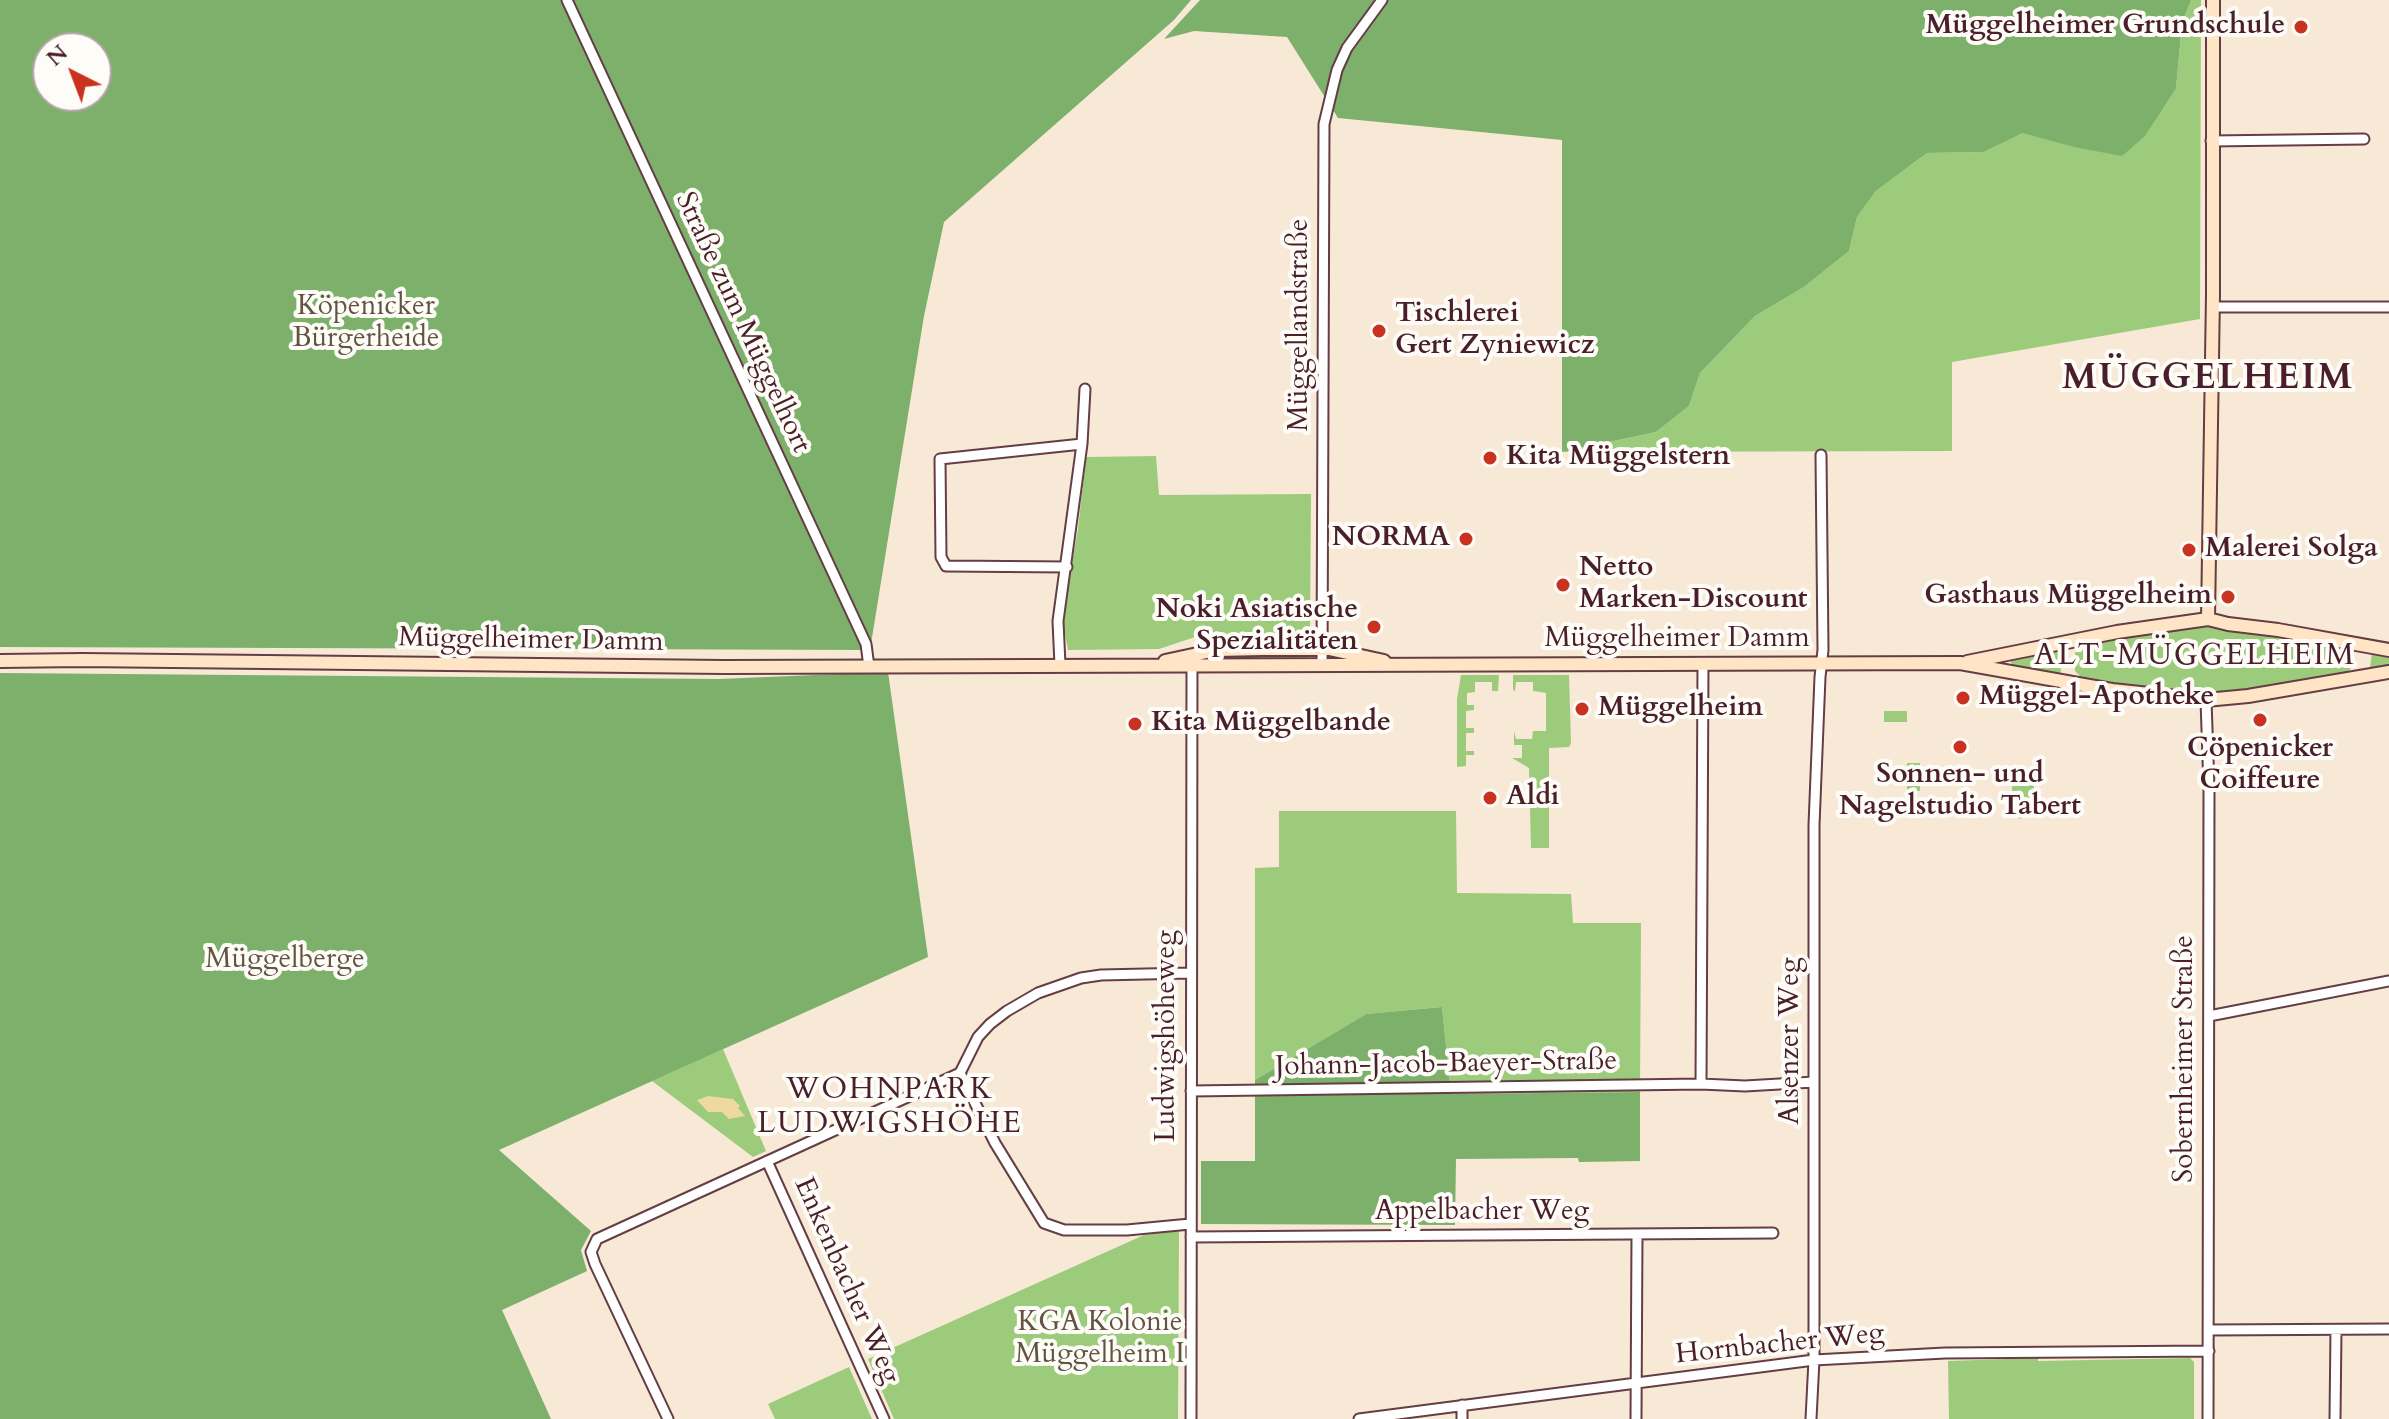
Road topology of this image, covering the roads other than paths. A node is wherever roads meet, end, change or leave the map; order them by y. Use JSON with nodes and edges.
{"nodes":[{"id":1,"x":567,"y":0,"type":"edge"},
{"id":2,"x":1382,"y":0,"type":"edge"},
{"id":3,"x":2213,"y":0,"type":"edge"},
{"id":4,"x":2364,"y":139,"type":"dead end"},
{"id":5,"x":2211,"y":141,"type":"junction"},
{"id":6,"x":2213,"y":307,"type":"junction"},
{"id":7,"x":2389,"y":307,"type":"edge"},
{"id":8,"x":1085,"y":389,"type":"dead end"},
{"id":9,"x":1082,"y":444,"type":"junction"},
{"id":10,"x":1821,"y":455,"type":"dead end"},
{"id":11,"x":1067,"y":567,"type":"junction"},
{"id":12,"x":2208,"y":619,"type":"junction"},
{"id":13,"x":1322,"y":650,"type":"junction"},
{"id":14,"x":2389,"y":650,"type":"edge"},
{"id":15,"x":1192,"y":659,"type":"junction"},
{"id":16,"x":0,"y":661,"type":"edge"},
{"id":17,"x":1394,"y":663,"type":"junction"},
{"id":18,"x":1703,"y":663,"type":"junction"},
{"id":19,"x":1822,"y":663,"type":"junction"},
{"id":20,"x":1960,"y":663,"type":"junction"},
{"id":21,"x":1060,"y":665,"type":"junction"},
{"id":22,"x":1322,"y":665,"type":"junction"},
{"id":23,"x":869,"y":667,"type":"junction"},
{"id":24,"x":2389,"y":672,"type":"edge"},
{"id":25,"x":2206,"y":700,"type":"junction"},
{"id":26,"x":1190,"y":973,"type":"junction"},
{"id":27,"x":2389,"y":981,"type":"edge"},
{"id":28,"x":2209,"y":1016,"type":"junction"},
{"id":29,"x":960,"y":1073,"type":"junction"},
{"id":30,"x":1814,"y":1082,"type":"junction"},
{"id":31,"x":1701,"y":1084,"type":"junction"},
{"id":32,"x":1191,"y":1091,"type":"junction"},
{"id":33,"x":767,"y":1161,"type":"junction"},
{"id":34,"x":1190,"y":1224,"type":"junction"},
{"id":35,"x":1773,"y":1233,"type":"dead end"},
{"id":36,"x":1637,"y":1235,"type":"junction"},
{"id":37,"x":1191,"y":1237,"type":"junction"},
{"id":38,"x":2389,"y":1329,"type":"edge"},
{"id":39,"x":2208,"y":1330,"type":"junction"},
{"id":40,"x":2336,"y":1330,"type":"junction"},
{"id":41,"x":2209,"y":1351,"type":"junction"},
{"id":42,"x":1814,"y":1360,"type":"junction"},
{"id":43,"x":1636,"y":1382,"type":"junction"},
{"id":44,"x":1462,"y":1405,"type":"junction"},
{"id":45,"x":668,"y":1419,"type":"edge"},
{"id":46,"x":884,"y":1419,"type":"edge"},
{"id":47,"x":1191,"y":1419,"type":"edge"},
{"id":48,"x":1359,"y":1419,"type":"edge"},
{"id":49,"x":1462,"y":1419,"type":"edge"},
{"id":50,"x":1636,"y":1419,"type":"edge"},
{"id":51,"x":1811,"y":1419,"type":"edge"},
{"id":52,"x":2208,"y":1419,"type":"edge"},
{"id":53,"x":2335,"y":1419,"type":"edge"}],
"edges":[{"from":1,"to":23,"type":"street","name":"Straße zum Müggelhort"},
{"from":2,"to":13,"type":"street","name":"Müggellandstraße"},
{"from":3,"to":5,"type":"main road"},
{"from":4,"to":5,"type":"street"},
{"from":5,"to":6,"type":"main road"},
{"from":6,"to":7,"type":"street"},
{"from":6,"to":12,"type":"main road"},
{"from":8,"to":9,"type":"street"},
{"from":9,"to":11,"type":"street"},
{"from":9,"to":11,"type":"street"},
{"from":10,"to":19,"type":"street","name":"Alsenzer Weg"},
{"from":11,"to":21,"type":"street"},
{"from":12,"to":14,"type":"main road"},
{"from":12,"to":20,"type":"main road"},
{"from":13,"to":15,"type":"main road","name":"Müggelheimer Damm"},
{"from":13,"to":17,"type":"main road","name":"Müggelheimer Damm"},
{"from":13,"to":22,"type":"street","name":"Müggellandstraße"},
{"from":15,"to":21,"type":"main road","name":"Müggelheimer Damm"},
{"from":15,"to":22,"type":"main road","name":"Müggelheimer Damm"},
{"from":15,"to":26,"type":"street","name":"Ludwigshöheweg"},
{"from":16,"to":23,"type":"main road","name":"Müggelheimer Damm"},
{"from":17,"to":18,"type":"main road","name":"Müggelheimer Damm"},
{"from":17,"to":22,"type":"main road","name":"Müggelheimer Damm"},
{"from":18,"to":19,"type":"main road","name":"Müggelheimer Damm"},
{"from":18,"to":31,"type":"street"},
{"from":19,"to":20,"type":"main road","name":"Müggelheimer Damm"},
{"from":19,"to":30,"type":"street","name":"Alsenzer Weg"},
{"from":20,"to":25,"type":"main road"},
{"from":21,"to":23,"type":"main road","name":"Müggelheimer Damm"},
{"from":24,"to":25,"type":"main road"},
{"from":25,"to":28,"type":"street","name":"Sobernheimer Straße"},
{"from":26,"to":29,"type":"street"},
{"from":26,"to":32,"type":"street","name":"Ludwigshöheweg"},
{"from":27,"to":28,"type":"street"},
{"from":28,"to":39,"type":"street","name":"Sobernheimer Straße"},
{"from":29,"to":33,"type":"street"},
{"from":29,"to":34,"type":"street"},
{"from":30,"to":31,"type":"street","name":"Johann-Jacob-Baeyer-Straße"},
{"from":30,"to":42,"type":"street","name":"Alsenzer Weg"},
{"from":31,"to":32,"type":"street","name":"Johann-Jacob-Baeyer-Straße"},
{"from":32,"to":34,"type":"street","name":"Ludwigshöheweg"},
{"from":33,"to":45,"type":"street"},
{"from":33,"to":46,"type":"street","name":"Enkenbacher Weg"},
{"from":34,"to":37,"type":"street","name":"Ludwigshöheweg"},
{"from":35,"to":36,"type":"street","name":"Appelbacher Weg"},
{"from":36,"to":37,"type":"street","name":"Appelbacher Weg"},
{"from":36,"to":43,"type":"street"},
{"from":37,"to":47,"type":"street","name":"Ludwigshöheweg"},
{"from":38,"to":40,"type":"street"},
{"from":39,"to":40,"type":"street"},
{"from":39,"to":41,"type":"street","name":"Sobernheimer Straße"},
{"from":40,"to":53,"type":"street"},
{"from":41,"to":42,"type":"street","name":"Hornbacher Weg"},
{"from":41,"to":52,"type":"street","name":"Sobernheimer Straße"},
{"from":42,"to":43,"type":"street","name":"Hornbacher Weg"},
{"from":42,"to":51,"type":"street","name":"Alsenzer Weg"},
{"from":43,"to":44,"type":"street","name":"Hornbacher Weg"},
{"from":43,"to":50,"type":"street"},
{"from":44,"to":48,"type":"street","name":"Hornbacher Weg"},
{"from":44,"to":49,"type":"street"}]}
